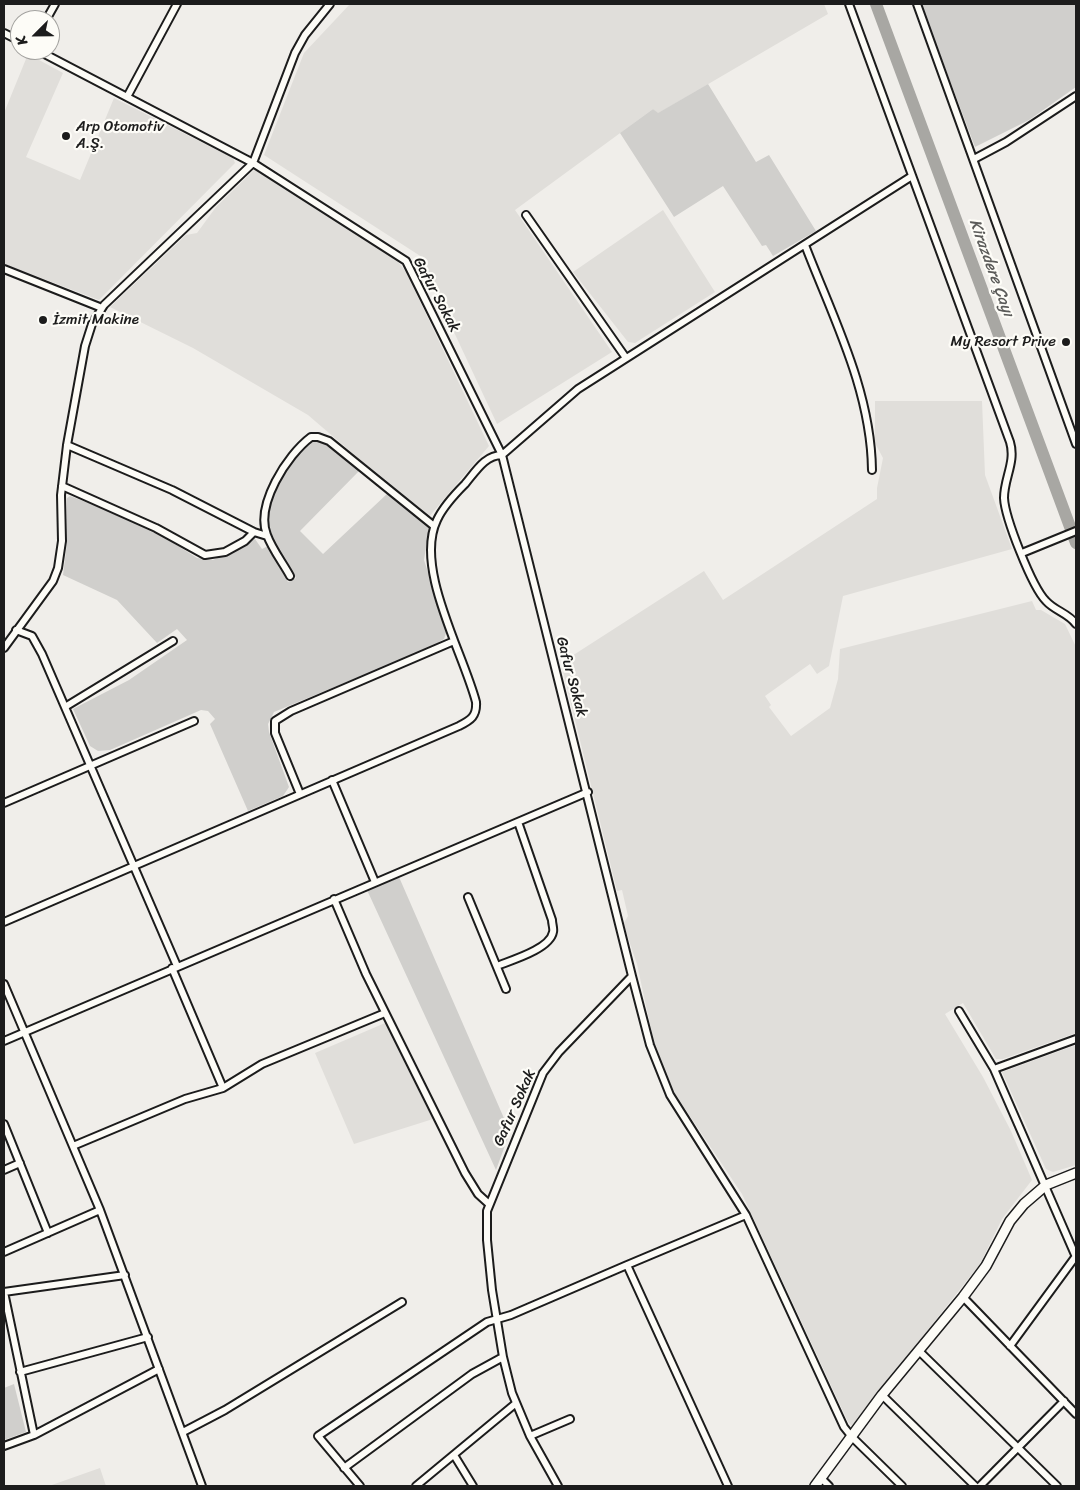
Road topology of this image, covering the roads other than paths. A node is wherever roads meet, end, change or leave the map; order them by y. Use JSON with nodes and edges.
{"nodes":[{"id":1,"x":177,"y":4,"type":"edge"},
{"id":2,"x":330,"y":4,"type":"edge"},
{"id":3,"x":849,"y":4,"type":"edge"},
{"id":4,"x":917,"y":4,"type":"edge"},
{"id":5,"x":56,"y":60,"type":"edge"},
{"id":6,"x":1076,"y":96,"type":"edge"},
{"id":7,"x":127,"y":97,"type":"junction"},
{"id":8,"x":974,"y":160,"type":"junction"},
{"id":9,"x":253,"y":163,"type":"junction"},
{"id":10,"x":912,"y":176,"type":"junction"},
{"id":11,"x":526,"y":215,"type":"dead end"},
{"id":12,"x":805,"y":245,"type":"junction"},
{"id":13,"x":4,"y":269,"type":"edge"},
{"id":14,"x":102,"y":308,"type":"junction"},
{"id":15,"x":626,"y":358,"type":"junction"},
{"id":16,"x":1076,"y":444,"type":"edge"},
{"id":17,"x":66,"y":445,"type":"junction"},
{"id":18,"x":502,"y":455,"type":"junction"},
{"id":19,"x":872,"y":470,"type":"dead end"},
{"id":20,"x":62,"y":486,"type":"junction"},
{"id":21,"x":434,"y":526,"type":"junction"},
{"id":22,"x":1076,"y":531,"type":"edge"},
{"id":23,"x":254,"y":532,"type":"junction"},
{"id":24,"x":267,"y":536,"type":"junction"},
{"id":25,"x":1022,"y":553,"type":"junction"},
{"id":26,"x":290,"y":576,"type":"dead end"},
{"id":27,"x":1076,"y":624,"type":"edge"},
{"id":28,"x":16,"y":630,"type":"junction"},
{"id":29,"x":454,"y":641,"type":"junction"},
{"id":30,"x":173,"y":642,"type":"dead end"},
{"id":31,"x":4,"y":648,"type":"edge"},
{"id":32,"x":65,"y":707,"type":"junction"},
{"id":33,"x":194,"y":721,"type":"dead end"},
{"id":34,"x":90,"y":765,"type":"junction"},
{"id":35,"x":332,"y":780,"type":"junction"},
{"id":36,"x":588,"y":792,"type":"junction"},
{"id":37,"x":300,"y":794,"type":"junction"},
{"id":38,"x":4,"y":803,"type":"edge"},
{"id":39,"x":518,"y":822,"type":"junction"},
{"id":40,"x":134,"y":865,"type":"junction"},
{"id":41,"x":376,"y":882,"type":"junction"},
{"id":42,"x":468,"y":897,"type":"dead end"},
{"id":43,"x":334,"y":900,"type":"junction"},
{"id":44,"x":4,"y":922,"type":"edge"},
{"id":45,"x":497,"y":966,"type":"junction"},
{"id":46,"x":174,"y":967,"type":"junction"},
{"id":47,"x":632,"y":976,"type":"junction"},
{"id":48,"x":4,"y":984,"type":"edge"},
{"id":49,"x":506,"y":990,"type":"dead end"},
{"id":50,"x":959,"y":1011,"type":"dead end"},
{"id":51,"x":385,"y":1013,"type":"junction"},
{"id":52,"x":24,"y":1032,"type":"junction"},
{"id":53,"x":1076,"y":1039,"type":"edge"},
{"id":54,"x":4,"y":1041,"type":"edge"},
{"id":55,"x":994,"y":1069,"type":"junction"},
{"id":56,"x":223,"y":1088,"type":"junction"},
{"id":57,"x":4,"y":1124,"type":"edge"},
{"id":58,"x":73,"y":1146,"type":"junction"},
{"id":59,"x":20,"y":1163,"type":"junction"},
{"id":60,"x":4,"y":1170,"type":"edge"},
{"id":61,"x":1076,"y":1174,"type":"edge"},
{"id":62,"x":1046,"y":1186,"type":"junction"},
{"id":63,"x":489,"y":1204,"type":"junction"},
{"id":64,"x":100,"y":1210,"type":"junction"},
{"id":65,"x":746,"y":1214,"type":"junction"},
{"id":66,"x":48,"y":1232,"type":"junction"},
{"id":67,"x":4,"y":1252,"type":"edge"},
{"id":68,"x":1076,"y":1257,"type":"edge"},
{"id":69,"x":627,"y":1265,"type":"junction"},
{"id":70,"x":125,"y":1275,"type":"junction"},
{"id":71,"x":4,"y":1292,"type":"edge"},
{"id":72,"x":963,"y":1297,"type":"junction"},
{"id":73,"x":402,"y":1302,"type":"dead end"},
{"id":74,"x":497,"y":1318,"type":"junction"},
{"id":75,"x":148,"y":1337,"type":"junction"},
{"id":76,"x":1010,"y":1346,"type":"junction"},
{"id":77,"x":919,"y":1351,"type":"junction"},
{"id":78,"x":503,"y":1357,"type":"junction"},
{"id":79,"x":160,"y":1369,"type":"junction"},
{"id":80,"x":20,"y":1372,"type":"junction"},
{"id":81,"x":882,"y":1396,"type":"junction"},
{"id":82,"x":1064,"y":1402,"type":"junction"},
{"id":83,"x":515,"y":1404,"type":"junction"},
{"id":84,"x":1076,"y":1414,"type":"edge"},
{"id":85,"x":570,"y":1419,"type":"dead end"},
{"id":86,"x":183,"y":1432,"type":"junction"},
{"id":87,"x":34,"y":1435,"type":"junction"},
{"id":88,"x":530,"y":1436,"type":"junction"},
{"id":89,"x":852,"y":1438,"type":"junction"},
{"id":90,"x":4,"y":1446,"type":"edge"},
{"id":91,"x":1018,"y":1447,"type":"junction"},
{"id":92,"x":454,"y":1455,"type":"junction"},
{"id":93,"x":344,"y":1468,"type":"junction"},
{"id":94,"x":821,"y":1478,"type":"junction"},
{"id":95,"x":202,"y":1486,"type":"edge"},
{"id":96,"x":360,"y":1486,"type":"edge"},
{"id":97,"x":416,"y":1486,"type":"edge"},
{"id":98,"x":474,"y":1486,"type":"edge"},
{"id":99,"x":558,"y":1486,"type":"edge"},
{"id":100,"x":728,"y":1486,"type":"edge"},
{"id":101,"x":815,"y":1486,"type":"edge"},
{"id":102,"x":829,"y":1486,"type":"edge"},
{"id":103,"x":902,"y":1486,"type":"edge"},
{"id":104,"x":975,"y":1486,"type":"edge"},
{"id":105,"x":980,"y":1486,"type":"edge"},
{"id":106,"x":1057,"y":1486,"type":"edge"}],
"edges":[{"from":1,"to":7,"type":"street"},
{"from":2,"to":9,"type":"street"},
{"from":3,"to":10,"type":"street"},
{"from":4,"to":8,"type":"street"},
{"from":5,"to":7,"type":"street","name":"Gafur Sokak"},
{"from":6,"to":8,"type":"street"},
{"from":7,"to":9,"type":"street","name":"Gafur Sokak"},
{"from":8,"to":16,"type":"street"},
{"from":9,"to":14,"type":"street"},
{"from":9,"to":18,"type":"street","name":"Gafur Sokak"},
{"from":10,"to":12,"type":"street"},
{"from":10,"to":25,"type":"street"},
{"from":11,"to":15,"type":"street"},
{"from":12,"to":15,"type":"street"},
{"from":12,"to":19,"type":"street"},
{"from":13,"to":14,"type":"street"},
{"from":14,"to":17,"type":"street"},
{"from":15,"to":18,"type":"street"},
{"from":17,"to":20,"type":"street"},
{"from":17,"to":23,"type":"street"},
{"from":18,"to":21,"type":"street"},
{"from":18,"to":36,"type":"street","name":"Gafur Sokak"},
{"from":20,"to":23,"type":"street"},
{"from":20,"to":28,"type":"street"},
{"from":21,"to":24,"type":"street"},
{"from":21,"to":29,"type":"street"},
{"from":22,"to":25,"type":"street"},
{"from":23,"to":24,"type":"street"},
{"from":24,"to":26,"type":"street"},
{"from":25,"to":27,"type":"street"},
{"from":28,"to":31,"type":"street"},
{"from":28,"to":32,"type":"street"},
{"from":29,"to":35,"type":"street"},
{"from":29,"to":37,"type":"street"},
{"from":30,"to":32,"type":"street"},
{"from":32,"to":34,"type":"street"},
{"from":33,"to":34,"type":"street"},
{"from":34,"to":38,"type":"street"},
{"from":34,"to":40,"type":"street"},
{"from":35,"to":37,"type":"street"},
{"from":35,"to":41,"type":"street"},
{"from":36,"to":39,"type":"street"},
{"from":36,"to":47,"type":"street","name":"Gafur Sokak"},
{"from":37,"to":40,"type":"street"},
{"from":39,"to":41,"type":"street"},
{"from":39,"to":45,"type":"street"},
{"from":40,"to":44,"type":"street"},
{"from":40,"to":46,"type":"street"},
{"from":41,"to":43,"type":"street"},
{"from":42,"to":45,"type":"street"},
{"from":43,"to":46,"type":"street"},
{"from":43,"to":51,"type":"street"},
{"from":45,"to":49,"type":"street"},
{"from":46,"to":52,"type":"street"},
{"from":46,"to":56,"type":"street"},
{"from":47,"to":63,"type":"street","name":"Gafur Sokak"},
{"from":47,"to":65,"type":"street"},
{"from":48,"to":52,"type":"street"},
{"from":50,"to":55,"type":"street"},
{"from":51,"to":56,"type":"street"},
{"from":51,"to":63,"type":"street"},
{"from":52,"to":54,"type":"street"},
{"from":52,"to":58,"type":"street"},
{"from":53,"to":55,"type":"street"},
{"from":55,"to":62,"type":"street"},
{"from":56,"to":58,"type":"street"},
{"from":57,"to":59,"type":"street"},
{"from":58,"to":64,"type":"street"},
{"from":59,"to":60,"type":"street"},
{"from":59,"to":66,"type":"street"},
{"from":61,"to":62,"type":"street"},
{"from":62,"to":68,"type":"street"},
{"from":62,"to":72,"type":"street"},
{"from":63,"to":74,"type":"street","name":"Gafur Sokak"},
{"from":64,"to":66,"type":"street"},
{"from":64,"to":70,"type":"street"},
{"from":65,"to":69,"type":"street"},
{"from":65,"to":89,"type":"street"},
{"from":66,"to":67,"type":"street"},
{"from":68,"to":76,"type":"street"},
{"from":69,"to":74,"type":"street"},
{"from":69,"to":100,"type":"street"},
{"from":70,"to":71,"type":"street"},
{"from":70,"to":75,"type":"street"},
{"from":71,"to":80,"type":"street"},
{"from":72,"to":76,"type":"street"},
{"from":72,"to":77,"type":"street"},
{"from":73,"to":86,"type":"street"},
{"from":74,"to":78,"type":"street","name":"Gafur Sokak"},
{"from":74,"to":93,"type":"street"},
{"from":75,"to":79,"type":"street"},
{"from":75,"to":80,"type":"street"},
{"from":76,"to":82,"type":"street"},
{"from":77,"to":81,"type":"street"},
{"from":77,"to":91,"type":"street"},
{"from":78,"to":83,"type":"street","name":"Gafur Sokak"},
{"from":78,"to":93,"type":"street"},
{"from":79,"to":86,"type":"street"},
{"from":79,"to":87,"type":"street"},
{"from":80,"to":87,"type":"street"},
{"from":81,"to":89,"type":"street"},
{"from":81,"to":104,"type":"street"},
{"from":82,"to":84,"type":"street"},
{"from":82,"to":91,"type":"street"},
{"from":83,"to":88,"type":"street","name":"Gafur Sokak"},
{"from":83,"to":92,"type":"street"},
{"from":85,"to":88,"type":"street"},
{"from":86,"to":95,"type":"street"},
{"from":87,"to":90,"type":"street"},
{"from":88,"to":99,"type":"street","name":"Gafur Sokak"},
{"from":89,"to":94,"type":"street"},
{"from":89,"to":103,"type":"street"},
{"from":91,"to":105,"type":"street"},
{"from":91,"to":106,"type":"street"},
{"from":92,"to":97,"type":"street"},
{"from":92,"to":98,"type":"street"},
{"from":93,"to":96,"type":"street"},
{"from":94,"to":101,"type":"street"},
{"from":94,"to":102,"type":"street"}]}
